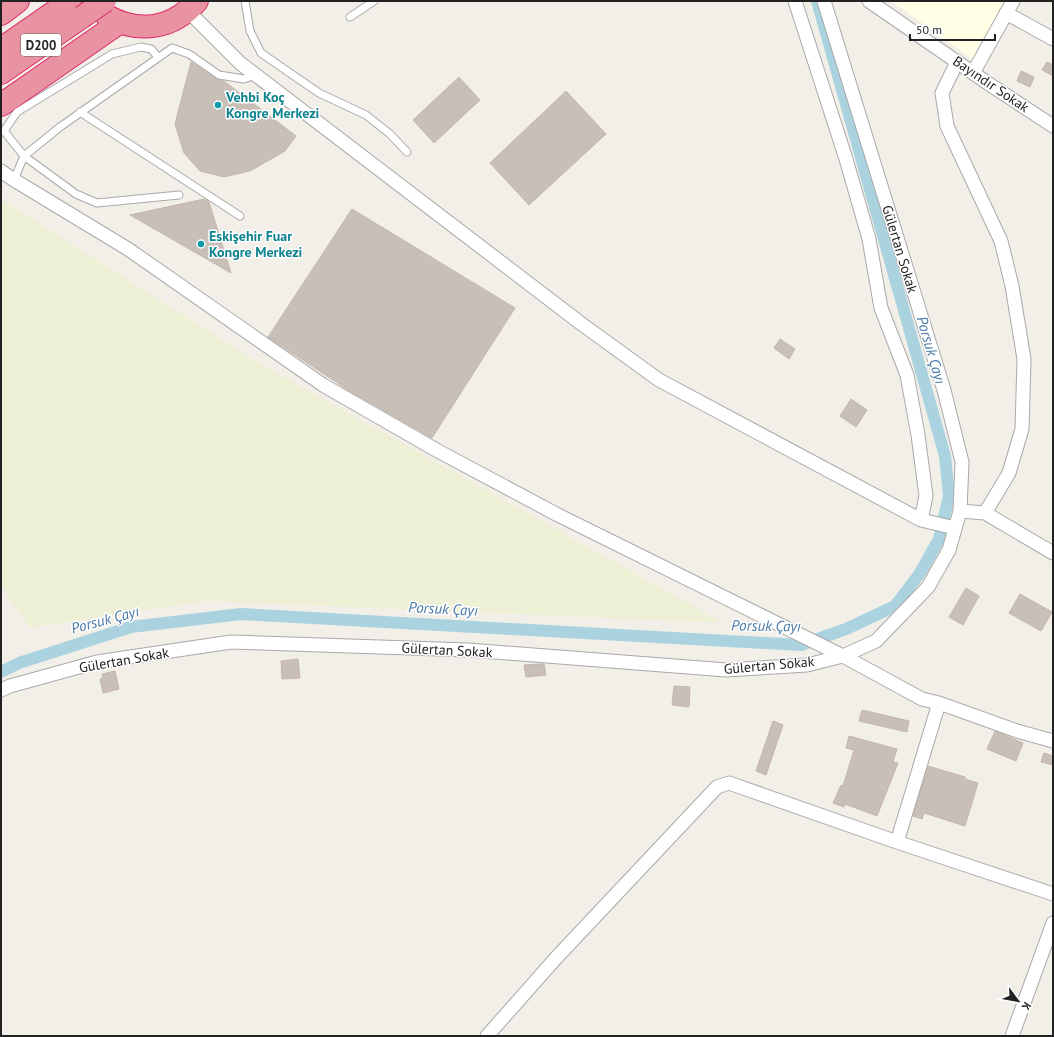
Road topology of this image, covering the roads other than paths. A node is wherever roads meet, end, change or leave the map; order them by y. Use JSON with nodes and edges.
{"nodes":[{"id":1,"x":18,"y":1,"type":"edge"},
{"id":2,"x":105,"y":1,"type":"edge"},
{"id":3,"x":245,"y":1,"type":"edge"},
{"id":4,"x":374,"y":1,"type":"edge"},
{"id":5,"x":795,"y":1,"type":"edge"},
{"id":6,"x":824,"y":1,"type":"edge"},
{"id":7,"x":870,"y":1,"type":"edge"},
{"id":8,"x":1013,"y":1,"type":"edge"},
{"id":9,"x":76,"y":6,"type":"edge"},
{"id":10,"x":193,"y":6,"type":"edge"},
{"id":11,"x":1006,"y":13,"type":"junction"},
{"id":12,"x":1,"y":14,"type":"edge"},
{"id":13,"x":350,"y":17,"type":"dead end"},
{"id":14,"x":119,"y":23,"type":"junction"},
{"id":15,"x":1053,"y":39,"type":"edge"},
{"id":16,"x":1,"y":49,"type":"edge"},
{"id":17,"x":158,"y":57,"type":"junction"},
{"id":18,"x":957,"y":62,"type":"junction"},
{"id":19,"x":1,"y":73,"type":"edge"},
{"id":20,"x":973,"y":73,"type":"junction"},
{"id":21,"x":255,"y":75,"type":"junction"},
{"id":22,"x":1,"y":105,"type":"edge"},
{"id":23,"x":80,"y":112,"type":"junction"},
{"id":24,"x":1053,"y":126,"type":"edge"},
{"id":25,"x":407,"y":152,"type":"dead end"},
{"id":26,"x":24,"y":156,"type":"junction"},
{"id":27,"x":1,"y":171,"type":"edge"},
{"id":28,"x":14,"y":180,"type":"junction"},
{"id":29,"x":178,"y":195,"type":"dead end"},
{"id":30,"x":240,"y":216,"type":"dead end"},
{"id":31,"x":960,"y":511,"type":"junction"},
{"id":32,"x":985,"y":512,"type":"junction"},
{"id":33,"x":920,"y":520,"type":"junction"},
{"id":34,"x":953,"y":528,"type":"junction"},
{"id":35,"x":1053,"y":553,"type":"edge"},
{"id":36,"x":844,"y":656,"type":"junction"},
{"id":37,"x":1,"y":690,"type":"edge"},
{"id":38,"x":939,"y":703,"type":"junction"},
{"id":39,"x":1053,"y":741,"type":"edge"},
{"id":40,"x":897,"y":842,"type":"junction"},
{"id":41,"x":1053,"y":894,"type":"edge"},
{"id":42,"x":1053,"y":922,"type":"edge"},
{"id":43,"x":487,"y":1036,"type":"edge"},
{"id":44,"x":1012,"y":1036,"type":"edge"}],
"edges":[{"from":1,"to":12,"type":"highway"},
{"from":2,"to":9,"type":"highway","number":"D200","bridge":true},
{"from":3,"to":25,"type":"lane"},
{"from":4,"to":13,"type":"lane"},
{"from":5,"to":33,"type":"street"},
{"from":6,"to":31,"type":"street","name":"Gülertan Sokak"},
{"from":7,"to":18,"type":"street","name":"Bayındır Sokak"},
{"from":8,"to":11,"type":"street"},
{"from":9,"to":14,"type":"highway"},
{"from":9,"to":16,"type":"highway","number":"D200"},
{"from":9,"to":19,"type":"highway","number":"D200"},
{"from":10,"to":14,"type":"highway"},
{"from":10,"to":21,"type":"street"},
{"from":11,"to":15,"type":"street"},
{"from":11,"to":20,"type":"street"},
{"from":14,"to":22,"type":"highway"},
{"from":17,"to":21,"type":"lane"},
{"from":17,"to":23,"type":"lane"},
{"from":17,"to":26,"type":"lane"},
{"from":18,"to":20,"type":"street","name":"Bayındır Sokak"},
{"from":18,"to":32,"type":"street"},
{"from":20,"to":24,"type":"street","name":"Bayındır Sokak"},
{"from":21,"to":33,"type":"street"},
{"from":23,"to":26,"type":"lane"},
{"from":23,"to":30,"type":"lane"},
{"from":26,"to":28,"type":"lane"},
{"from":26,"to":29,"type":"lane"},
{"from":27,"to":28,"type":"street"},
{"from":28,"to":36,"type":"street"},
{"from":31,"to":32,"type":"street"},
{"from":31,"to":34,"type":"street","name":"Gülertan Sokak"},
{"from":32,"to":35,"type":"street"},
{"from":33,"to":34,"type":"street"},
{"from":34,"to":36,"type":"street","name":"Gülertan Sokak"},
{"from":36,"to":37,"type":"street","name":"Gülertan Sokak"},
{"from":36,"to":38,"type":"street"},
{"from":38,"to":39,"type":"street"},
{"from":38,"to":40,"type":"street"},
{"from":40,"to":41,"type":"street"},
{"from":40,"to":43,"type":"street"},
{"from":42,"to":44,"type":"street"}]}
